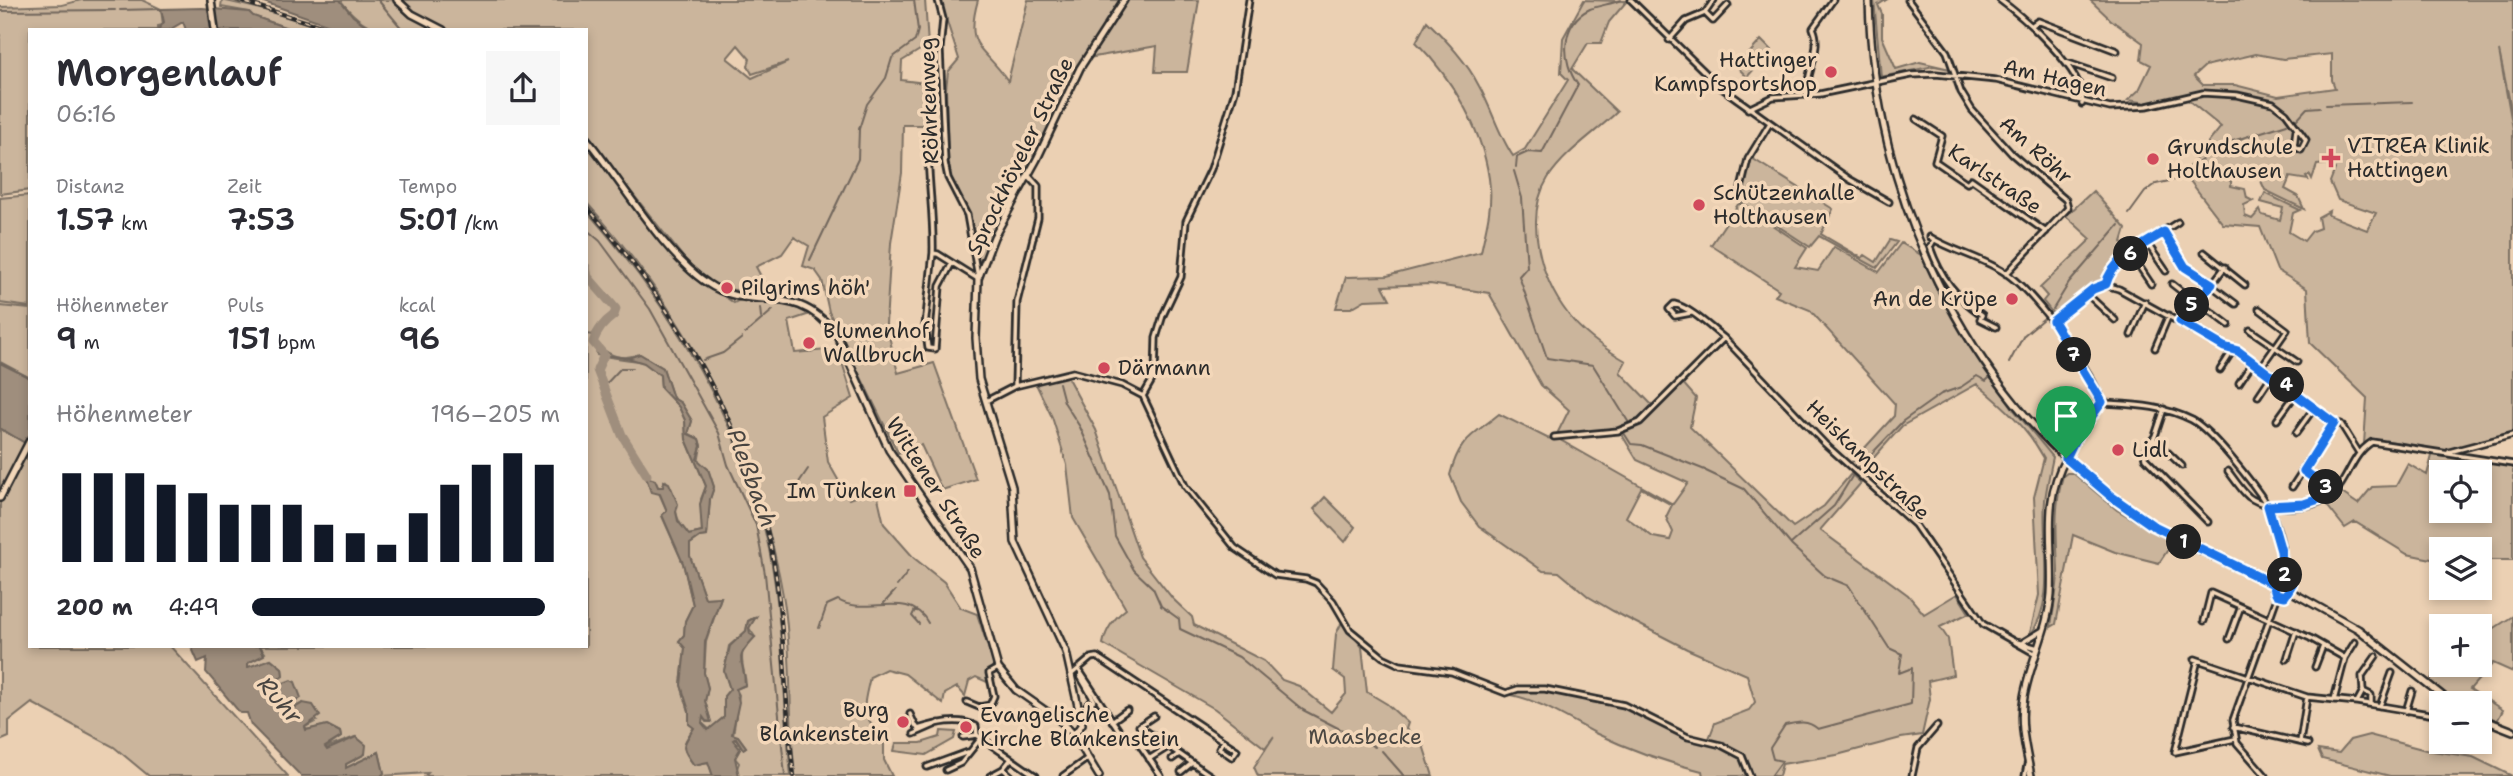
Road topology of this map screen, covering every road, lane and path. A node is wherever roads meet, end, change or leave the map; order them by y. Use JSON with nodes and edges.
{"nodes":[{"id":1,"x":211,"y":0,"type":"edge"},
{"id":2,"x":397,"y":0,"type":"edge"},
{"id":3,"x":939,"y":0,"type":"edge"},
{"id":4,"x":1124,"y":0,"type":"edge"},
{"id":5,"x":1249,"y":0,"type":"edge"},
{"id":6,"x":1631,"y":0,"type":"edge"},
{"id":7,"x":1714,"y":0,"type":"edge"},
{"id":8,"x":1832,"y":0,"type":"edge"},
{"id":9,"x":1869,"y":0,"type":"edge"},
{"id":10,"x":1908,"y":0,"type":"edge"},
{"id":11,"x":2000,"y":0,"type":"edge"},
{"id":12,"x":1728,"y":5,"type":"dead end"},
{"id":13,"x":1705,"y":13,"type":"junction"},
{"id":14,"x":2031,"y":26,"type":"junction"},
{"id":15,"x":215,"y":28,"type":"edge"},
{"id":16,"x":439,"y":28,"type":"edge"},
{"id":17,"x":1669,"y":40,"type":"junction"},
{"id":18,"x":2117,"y":51,"type":"dead end"},
{"id":19,"x":2064,"y":62,"type":"junction"},
{"id":20,"x":1956,"y":76,"type":"junction"},
{"id":21,"x":2112,"y":78,"type":"dead end"},
{"id":22,"x":1876,"y":82,"type":"junction"},
{"id":23,"x":1807,"y":95,"type":"junction"},
{"id":24,"x":2082,"y":104,"type":"junction"},
{"id":25,"x":1748,"y":108,"type":"junction"},
{"id":26,"x":1916,"y":119,"type":"dead end"},
{"id":27,"x":1770,"y":123,"type":"junction"},
{"id":28,"x":2296,"y":130,"type":"junction"},
{"id":29,"x":588,"y":141,"type":"edge"},
{"id":30,"x":928,"y":145,"type":"dead end"},
{"id":31,"x":1028,"y":175,"type":"junction"},
{"id":32,"x":1739,"y":197,"type":"dead end"},
{"id":33,"x":1889,"y":202,"type":"dead end"},
{"id":34,"x":2178,"y":222,"type":"dead end"},
{"id":35,"x":2046,"y":232,"type":"junction"},
{"id":36,"x":2164,"y":232,"type":"junction"},
{"id":37,"x":2147,"y":243,"type":"junction"},
{"id":38,"x":2204,"y":252,"type":"dead end"},
{"id":39,"x":933,"y":253,"type":"junction"},
{"id":40,"x":2131,"y":254,"type":"junction"},
{"id":41,"x":952,"y":263,"type":"junction"},
{"id":42,"x":2225,"y":267,"type":"junction"},
{"id":43,"x":2166,"y":271,"type":"dead end"},
{"id":44,"x":2006,"y":274,"type":"junction"},
{"id":45,"x":978,"y":279,"type":"junction"},
{"id":46,"x":2106,"y":284,"type":"junction"},
{"id":47,"x":2151,"y":284,"type":"dead end"},
{"id":48,"x":2172,"y":285,"type":"dead end"},
{"id":49,"x":2209,"y":285,"type":"junction"},
{"id":50,"x":2245,"y":285,"type":"dead end"},
{"id":51,"x":2087,"y":294,"type":"junction"},
{"id":52,"x":2195,"y":301,"type":"junction"},
{"id":53,"x":2145,"y":302,"type":"junction"},
{"id":54,"x":2236,"y":304,"type":"dead end"},
{"id":55,"x":2259,"y":309,"type":"dead end"},
{"id":56,"x":1690,"y":313,"type":"junction"},
{"id":57,"x":2169,"y":315,"type":"junction"},
{"id":58,"x":2115,"y":320,"type":"dead end"},
{"id":59,"x":2053,"y":321,"type":"junction"},
{"id":60,"x":2180,"y":321,"type":"junction"},
{"id":61,"x":2229,"y":325,"type":"dead end"},
{"id":62,"x":1996,"y":327,"type":"dead end"},
{"id":63,"x":2250,"y":330,"type":"dead end"},
{"id":64,"x":2131,"y":335,"type":"dead end"},
{"id":65,"x":1724,"y":338,"type":"junction"},
{"id":66,"x":2275,"y":347,"type":"junction"},
{"id":67,"x":2155,"y":348,"type":"dead end"},
{"id":68,"x":2233,"y":350,"type":"junction"},
{"id":69,"x":2253,"y":362,"type":"junction"},
{"id":70,"x":2297,"y":362,"type":"dead end"},
{"id":71,"x":2261,"y":367,"type":"junction"},
{"id":72,"x":2220,"y":370,"type":"dead end"},
{"id":73,"x":2272,"y":375,"type":"junction"},
{"id":74,"x":2239,"y":383,"type":"dead end"},
{"id":75,"x":1015,"y":386,"type":"junction"},
{"id":76,"x":2295,"y":395,"type":"junction"},
{"id":77,"x":2258,"y":396,"type":"dead end"},
{"id":78,"x":1143,"y":397,"type":"junction"},
{"id":79,"x":986,"y":401,"type":"junction"},
{"id":80,"x":2102,"y":402,"type":"junction"},
{"id":81,"x":2314,"y":408,"type":"junction"},
{"id":82,"x":2164,"y":409,"type":"junction"},
{"id":83,"x":2277,"y":420,"type":"dead end"},
{"id":84,"x":2334,"y":423,"type":"junction"},
{"id":85,"x":2296,"y":433,"type":"dead end"},
{"id":86,"x":2513,"y":435,"type":"edge"},
{"id":87,"x":1554,"y":438,"type":"dead end"},
{"id":88,"x":2154,"y":439,"type":"junction"},
{"id":89,"x":28,"y":444,"type":"edge"},
{"id":90,"x":2359,"y":453,"type":"junction"},
{"id":91,"x":2447,"y":453,"type":"junction"},
{"id":92,"x":2066,"y":458,"type":"junction"},
{"id":93,"x":2513,"y":464,"type":"edge"},
{"id":94,"x":2182,"y":466,"type":"dead end"},
{"id":95,"x":2228,"y":471,"type":"dead end"},
{"id":96,"x":2304,"y":471,"type":"junction"},
{"id":97,"x":2292,"y":487,"type":"dead end"},
{"id":98,"x":2331,"y":495,"type":"junction"},
{"id":99,"x":0,"y":498,"type":"edge"},
{"id":100,"x":2268,"y":506,"type":"junction"},
{"id":101,"x":2208,"y":522,"type":"dead end"},
{"id":102,"x":2284,"y":579,"type":"junction"},
{"id":103,"x":2273,"y":584,"type":"junction"},
{"id":104,"x":2290,"y":591,"type":"junction"},
{"id":105,"x":2278,"y":596,"type":"junction"},
{"id":106,"x":2240,"y":608,"type":"junction"},
{"id":107,"x":2269,"y":620,"type":"junction"},
{"id":108,"x":2204,"y":621,"type":"dead end"},
{"id":109,"x":2044,"y":629,"type":"junction"},
{"id":110,"x":2296,"y":631,"type":"junction"},
{"id":111,"x":2229,"y":639,"type":"dead end"},
{"id":112,"x":2011,"y":640,"type":"junction"},
{"id":113,"x":2355,"y":642,"type":"dead end"},
{"id":114,"x":2021,"y":643,"type":"junction"},
{"id":115,"x":2323,"y":646,"type":"junction"},
{"id":116,"x":2037,"y":651,"type":"junction"},
{"id":117,"x":2376,"y":656,"type":"dead end"},
{"id":118,"x":2345,"y":658,"type":"junction"},
{"id":119,"x":2287,"y":659,"type":"dead end"},
{"id":120,"x":2315,"y":667,"type":"dead end"},
{"id":121,"x":998,"y":668,"type":"junction"},
{"id":122,"x":1079,"y":670,"type":"junction"},
{"id":123,"x":2392,"y":673,"type":"dead end"},
{"id":124,"x":1071,"y":675,"type":"junction"},
{"id":125,"x":2246,"y":677,"type":"junction"},
{"id":126,"x":2363,"y":691,"type":"junction"},
{"id":127,"x":2412,"y":691,"type":"dead end"},
{"id":128,"x":2437,"y":691,"type":"edge"},
{"id":129,"x":2307,"y":697,"type":"junction"},
{"id":130,"x":2334,"y":701,"type":"junction"},
{"id":131,"x":967,"y":702,"type":"dead end"},
{"id":132,"x":2357,"y":702,"type":"junction"},
{"id":133,"x":2371,"y":704,"type":"junction"},
{"id":134,"x":1087,"y":705,"type":"dead end"},
{"id":135,"x":2380,"y":706,"type":"junction"},
{"id":136,"x":1127,"y":710,"type":"dead end"},
{"id":137,"x":2406,"y":711,"type":"junction"},
{"id":138,"x":910,"y":714,"type":"dead end"},
{"id":139,"x":2429,"y":714,"type":"edge"},
{"id":140,"x":1154,"y":716,"type":"dead end"},
{"id":141,"x":1112,"y":721,"type":"junction"},
{"id":142,"x":940,"y":722,"type":"junction"},
{"id":143,"x":2492,"y":723,"type":"edge"},
{"id":144,"x":1937,"y":726,"type":"dead end"},
{"id":145,"x":2233,"y":727,"type":"junction"},
{"id":146,"x":2513,"y":731,"type":"edge"},
{"id":147,"x":1120,"y":732,"type":"dead end"},
{"id":148,"x":914,"y":734,"type":"dead end"},
{"id":149,"x":1074,"y":735,"type":"junction"},
{"id":150,"x":979,"y":736,"type":"junction"},
{"id":151,"x":963,"y":737,"type":"dead end"},
{"id":152,"x":1136,"y":739,"type":"dead end"},
{"id":153,"x":2235,"y":739,"type":"junction"},
{"id":154,"x":1223,"y":741,"type":"junction"},
{"id":155,"x":2300,"y":743,"type":"junction"},
{"id":156,"x":2308,"y":744,"type":"dead end"},
{"id":157,"x":1168,"y":747,"type":"junction"},
{"id":158,"x":969,"y":752,"type":"junction"},
{"id":159,"x":1179,"y":754,"type":"junction"},
{"id":160,"x":1088,"y":758,"type":"junction"},
{"id":161,"x":1149,"y":759,"type":"junction"},
{"id":162,"x":1172,"y":759,"type":"dead end"},
{"id":163,"x":1010,"y":760,"type":"junction"},
{"id":164,"x":2028,"y":760,"type":"junction"},
{"id":165,"x":1192,"y":763,"type":"junction"},
{"id":166,"x":927,"y":767,"type":"dead end"},
{"id":167,"x":1003,"y":769,"type":"junction"},
{"id":168,"x":946,"y":770,"type":"dead end"},
{"id":169,"x":1181,"y":772,"type":"dead end"},
{"id":170,"x":990,"y":776,"type":"edge"},
{"id":171,"x":1011,"y":776,"type":"edge"},
{"id":172,"x":1036,"y":776,"type":"edge"},
{"id":173,"x":1063,"y":776,"type":"edge"},
{"id":174,"x":1099,"y":776,"type":"edge"},
{"id":175,"x":1161,"y":776,"type":"edge"},
{"id":176,"x":1211,"y":776,"type":"edge"},
{"id":177,"x":1750,"y":776,"type":"edge"},
{"id":178,"x":1912,"y":776,"type":"edge"},
{"id":179,"x":2025,"y":776,"type":"edge"},
{"id":180,"x":2031,"y":776,"type":"edge"},
{"id":181,"x":2266,"y":776,"type":"edge"}],
"edges":[{"from":1,"to":15,"type":"street"},
{"from":2,"to":16,"type":"street"},
{"from":3,"to":45,"type":"street","name":"Röhrkenweg"},
{"from":4,"to":31,"type":"street","name":"Sprockhöveler Straße"},
{"from":5,"to":78,"type":"street"},
{"from":6,"to":17,"type":"street"},
{"from":7,"to":13,"type":"street"},
{"from":8,"to":23,"type":"street"},
{"from":9,"to":22,"type":"street"},
{"from":10,"to":20,"type":"street"},
{"from":11,"to":14,"type":"street"},
{"from":12,"to":13,"type":"street"},
{"from":13,"to":17,"type":"street"},
{"from":14,"to":18,"type":"street"},
{"from":14,"to":19,"type":"street"},
{"from":17,"to":25,"type":"street"},
{"from":19,"to":21,"type":"street"},
{"from":19,"to":24,"type":"street"},
{"from":20,"to":22,"type":"street","name":"Am Hagen"},
{"from":20,"to":24,"type":"street","name":"Am Hagen"},
{"from":20,"to":35,"type":"street","name":"Am Röhr"},
{"from":22,"to":23,"type":"street","name":"Am Hagen"},
{"from":22,"to":92,"type":"street"},
{"from":23,"to":25,"type":"street","name":"Am Hagen"},
{"from":24,"to":28,"type":"street","name":"Am Hagen"},
{"from":25,"to":27,"type":"street"},
{"from":26,"to":35,"type":"street","name":"Karlstraße"},
{"from":27,"to":32,"type":"street"},
{"from":27,"to":33,"type":"street"},
{"from":28,"to":28,"type":"street","name":"Am Hagen"},
{"from":29,"to":121,"type":"street","name":"Wittener Straße"},
{"from":30,"to":39,"type":"street"},
{"from":31,"to":45,"type":"street","name":"Sprockhöveler Straße"},
{"from":31,"to":75,"type":"street"},
{"from":34,"to":36,"type":"street"},
{"from":35,"to":44,"type":"street","name":"Am Röhr"},
{"from":36,"to":37,"type":"street"},
{"from":36,"to":49,"type":"street"},
{"from":37,"to":40,"type":"street"},
{"from":37,"to":43,"type":"street"},
{"from":38,"to":42,"type":"street"},
{"from":39,"to":41,"type":"street"},
{"from":39,"to":41,"type":"street"},
{"from":40,"to":46,"type":"street"},
{"from":40,"to":47,"type":"street"},
{"from":41,"to":45,"type":"street"},
{"from":42,"to":49,"type":"street"},
{"from":42,"to":50,"type":"street"},
{"from":44,"to":59,"type":"street"},
{"from":44,"to":62,"type":"street"},
{"from":45,"to":79,"type":"street","name":"Sprockhöveler Straße"},
{"from":46,"to":51,"type":"street"},
{"from":46,"to":53,"type":"street"},
{"from":48,"to":52,"type":"street"},
{"from":49,"to":52,"type":"street"},
{"from":49,"to":54,"type":"street"},
{"from":51,"to":58,"type":"street"},
{"from":51,"to":59,"type":"street"},
{"from":52,"to":60,"type":"street"},
{"from":52,"to":61,"type":"street"},
{"from":53,"to":57,"type":"street"},
{"from":53,"to":64,"type":"street"},
{"from":55,"to":66,"type":"street"},
{"from":56,"to":56,"type":"street","name":"Heiskampstraße"},
{"from":56,"to":65,"type":"street","name":"Heiskampstraße"},
{"from":57,"to":60,"type":"street"},
{"from":57,"to":67,"type":"street"},
{"from":59,"to":80,"type":"street"},
{"from":60,"to":68,"type":"street"},
{"from":63,"to":66,"type":"street"},
{"from":65,"to":87,"type":"street"},
{"from":65,"to":112,"type":"street","name":"Heiskampstraße"},
{"from":66,"to":70,"type":"street"},
{"from":66,"to":71,"type":"street"},
{"from":68,"to":69,"type":"street"},
{"from":68,"to":72,"type":"street"},
{"from":69,"to":71,"type":"street"},
{"from":69,"to":74,"type":"street"},
{"from":71,"to":73,"type":"street"},
{"from":73,"to":76,"type":"street"},
{"from":73,"to":77,"type":"street"},
{"from":75,"to":78,"type":"street"},
{"from":75,"to":79,"type":"street"},
{"from":76,"to":81,"type":"street"},
{"from":76,"to":83,"type":"street"},
{"from":78,"to":177,"type":"street"},
{"from":79,"to":124,"type":"street","name":"Sprockhöveler Straße"},
{"from":80,"to":82,"type":"street"},
{"from":80,"to":92,"type":"street"},
{"from":81,"to":84,"type":"street"},
{"from":81,"to":85,"type":"street"},
{"from":82,"to":88,"type":"street"},
{"from":82,"to":100,"type":"street"},
{"from":84,"to":90,"type":"street"},
{"from":84,"to":96,"type":"street"},
{"from":86,"to":91,"type":"street"},
{"from":88,"to":94,"type":"street"},
{"from":88,"to":101,"type":"street"},
{"from":89,"to":99,"type":"street"},
{"from":90,"to":91,"type":"street"},
{"from":90,"to":98,"type":"street"},
{"from":91,"to":93,"type":"street"},
{"from":92,"to":103,"type":"street"},
{"from":92,"to":109,"type":"street"},
{"from":95,"to":100,"type":"street"},
{"from":96,"to":97,"type":"street"},
{"from":96,"to":98,"type":"street"},
{"from":98,"to":100,"type":"street"},
{"from":100,"to":102,"type":"street"},
{"from":102,"to":103,"type":"street"},
{"from":102,"to":104,"type":"street"},
{"from":103,"to":105,"type":"street"},
{"from":104,"to":105,"type":"street"},
{"from":104,"to":128,"type":"street"},
{"from":105,"to":107,"type":"street"},
{"from":106,"to":107,"type":"street"},
{"from":106,"to":108,"type":"street"},
{"from":106,"to":111,"type":"street"},
{"from":107,"to":110,"type":"street"},
{"from":107,"to":125,"type":"street"},
{"from":109,"to":114,"type":"street"},
{"from":109,"to":116,"type":"street"},
{"from":110,"to":115,"type":"street"},
{"from":110,"to":119,"type":"street"},
{"from":112,"to":114,"type":"street","name":"Heiskampstraße"},
{"from":112,"to":116,"type":"street","name":"Heiskampstraße"},
{"from":113,"to":118,"type":"street"},
{"from":114,"to":116,"type":"street","name":"Heiskampstraße"},
{"from":115,"to":118,"type":"street"},
{"from":115,"to":120,"type":"street"},
{"from":116,"to":164,"type":"street"},
{"from":117,"to":126,"type":"street"},
{"from":118,"to":130,"type":"street"},
{"from":121,"to":131,"type":"street"},
{"from":121,"to":149,"type":"street","name":"Wittener Straße"},
{"from":122,"to":124,"type":"street"},
{"from":122,"to":134,"type":"street"},
{"from":122,"to":141,"type":"street"},
{"from":122,"to":154,"type":"street"},
{"from":123,"to":135,"type":"street"},
{"from":124,"to":149,"type":"street","name":"Sprockhöveler Straße"},
{"from":125,"to":129,"type":"street"},
{"from":125,"to":145,"type":"street"},
{"from":125,"to":153,"type":"street"},
{"from":126,"to":132,"type":"street"},
{"from":126,"to":133,"type":"street"},
{"from":127,"to":137,"type":"street"},
{"from":129,"to":130,"type":"street"},
{"from":129,"to":155,"type":"street"},
{"from":130,"to":132,"type":"street"},
{"from":132,"to":133,"type":"street"},
{"from":133,"to":135,"type":"street"},
{"from":135,"to":137,"type":"street"},
{"from":136,"to":141,"type":"street"},
{"from":137,"to":139,"type":"street"},
{"from":138,"to":142,"type":"street"},
{"from":140,"to":157,"type":"street"},
{"from":141,"to":147,"type":"street"},
{"from":142,"to":148,"type":"street"},
{"from":142,"to":150,"type":"street"},
{"from":143,"to":146,"type":"street"},
{"from":144,"to":178,"type":"street"},
{"from":145,"to":153,"type":"street"},
{"from":145,"to":155,"type":"street"},
{"from":149,"to":160,"type":"street","name":"Wittener Straße"},
{"from":150,"to":151,"type":"street"},
{"from":150,"to":158,"type":"street"},
{"from":150,"to":163,"type":"street"},
{"from":152,"to":161,"type":"street"},
{"from":153,"to":181,"type":"street"},
{"from":154,"to":154,"type":"street"},
{"from":155,"to":156,"type":"street"},
{"from":157,"to":159,"type":"street"},
{"from":157,"to":161,"type":"street"},
{"from":158,"to":166,"type":"street"},
{"from":158,"to":168,"type":"street"},
{"from":159,"to":162,"type":"street"},
{"from":159,"to":165,"type":"street"},
{"from":160,"to":173,"type":"street"},
{"from":160,"to":174,"type":"street","name":"Wittener Straße"},
{"from":161,"to":175,"type":"street"},
{"from":163,"to":167,"type":"street"},
{"from":163,"to":172,"type":"street"},
{"from":164,"to":179,"type":"street"},
{"from":164,"to":180,"type":"street"},
{"from":165,"to":169,"type":"street"},
{"from":165,"to":176,"type":"street"},
{"from":167,"to":170,"type":"street"},
{"from":167,"to":171,"type":"street"}]}
